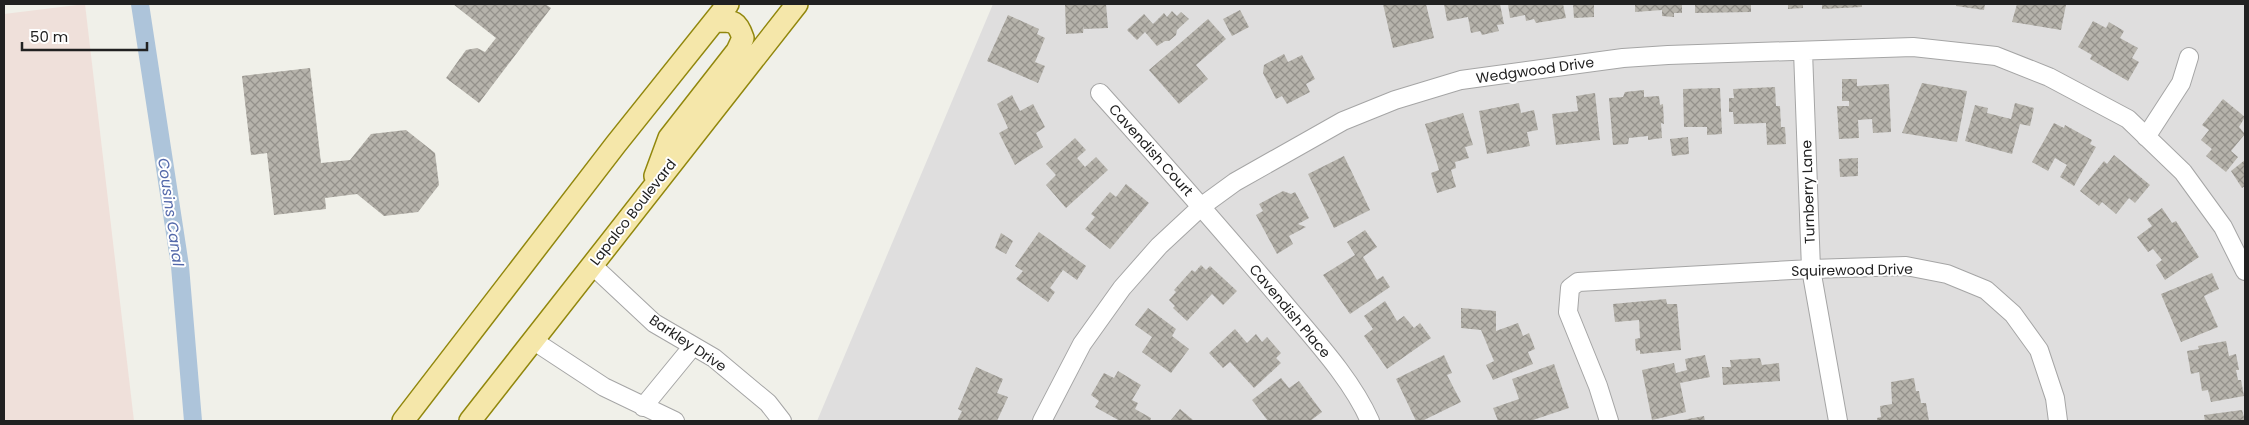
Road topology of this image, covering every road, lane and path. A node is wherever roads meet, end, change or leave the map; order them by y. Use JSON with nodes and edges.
{"nodes":[{"id":1,"x":728,"y":4,"type":"edge"},
{"id":2,"x":791,"y":6,"type":"edge"},
{"id":3,"x":715,"y":21,"type":"junction"},
{"id":4,"x":1803,"y":51,"type":"junction"},
{"id":5,"x":2189,"y":57,"type":"dead end"},
{"id":6,"x":1100,"y":93,"type":"dead end"},
{"id":7,"x":2146,"y":137,"type":"junction"},
{"id":8,"x":649,"y":193,"type":"junction"},
{"id":9,"x":1202,"y":206,"type":"junction"},
{"id":10,"x":592,"y":265,"type":"junction"},
{"id":11,"x":1811,"y":269,"type":"junction"},
{"id":12,"x":2245,"y":271,"type":"edge"},
{"id":13,"x":534,"y":341,"type":"junction"},
{"id":14,"x":693,"y":346,"type":"junction"},
{"id":15,"x":642,"y":407,"type":"junction"},
{"id":16,"x":403,"y":421,"type":"edge"},
{"id":17,"x":470,"y":421,"type":"edge"},
{"id":18,"x":675,"y":421,"type":"edge"},
{"id":19,"x":782,"y":421,"type":"edge"},
{"id":20,"x":1042,"y":421,"type":"edge"},
{"id":21,"x":1370,"y":421,"type":"edge"},
{"id":22,"x":1609,"y":421,"type":"edge"},
{"id":23,"x":1838,"y":421,"type":"edge"},
{"id":24,"x":2058,"y":421,"type":"edge"}],
"edges":[{"from":1,"to":3,"type":"main road"},
{"from":2,"to":8,"type":"main road","name":"Lapalco Boulevard"},
{"from":3,"to":8,"type":"main road"},
{"from":3,"to":16,"type":"main road"},
{"from":4,"to":7,"type":"street","name":"Wedgwood Drive"},
{"from":4,"to":9,"type":"street","name":"Wedgwood Drive"},
{"from":4,"to":11,"type":"street","name":"Turnberry Lane"},
{"from":5,"to":7,"type":"street"},
{"from":6,"to":9,"type":"street","name":"Cavendish Court"},
{"from":7,"to":12,"type":"street","name":"Wedgwood Drive"},
{"from":8,"to":10,"type":"main road","name":"Lapalco Boulevard"},
{"from":9,"to":20,"type":"street","name":"Wedgwood Drive"},
{"from":9,"to":21,"type":"street","name":"Cavendish Place"},
{"from":10,"to":13,"type":"main road","name":"Lapalco Boulevard"},
{"from":10,"to":14,"type":"street","name":"Barkley Drive"},
{"from":11,"to":22,"type":"street","name":"Squirewood Drive"},
{"from":11,"to":23,"type":"street","name":"Turnberry Lane"},
{"from":11,"to":24,"type":"street","name":"Squirewood Drive"},
{"from":13,"to":15,"type":"street"},
{"from":13,"to":17,"type":"main road","name":"Lapalco Boulevard"},
{"from":14,"to":15,"type":"street"},
{"from":14,"to":19,"type":"street","name":"Barkley Drive"},
{"from":15,"to":18,"type":"street"}]}
